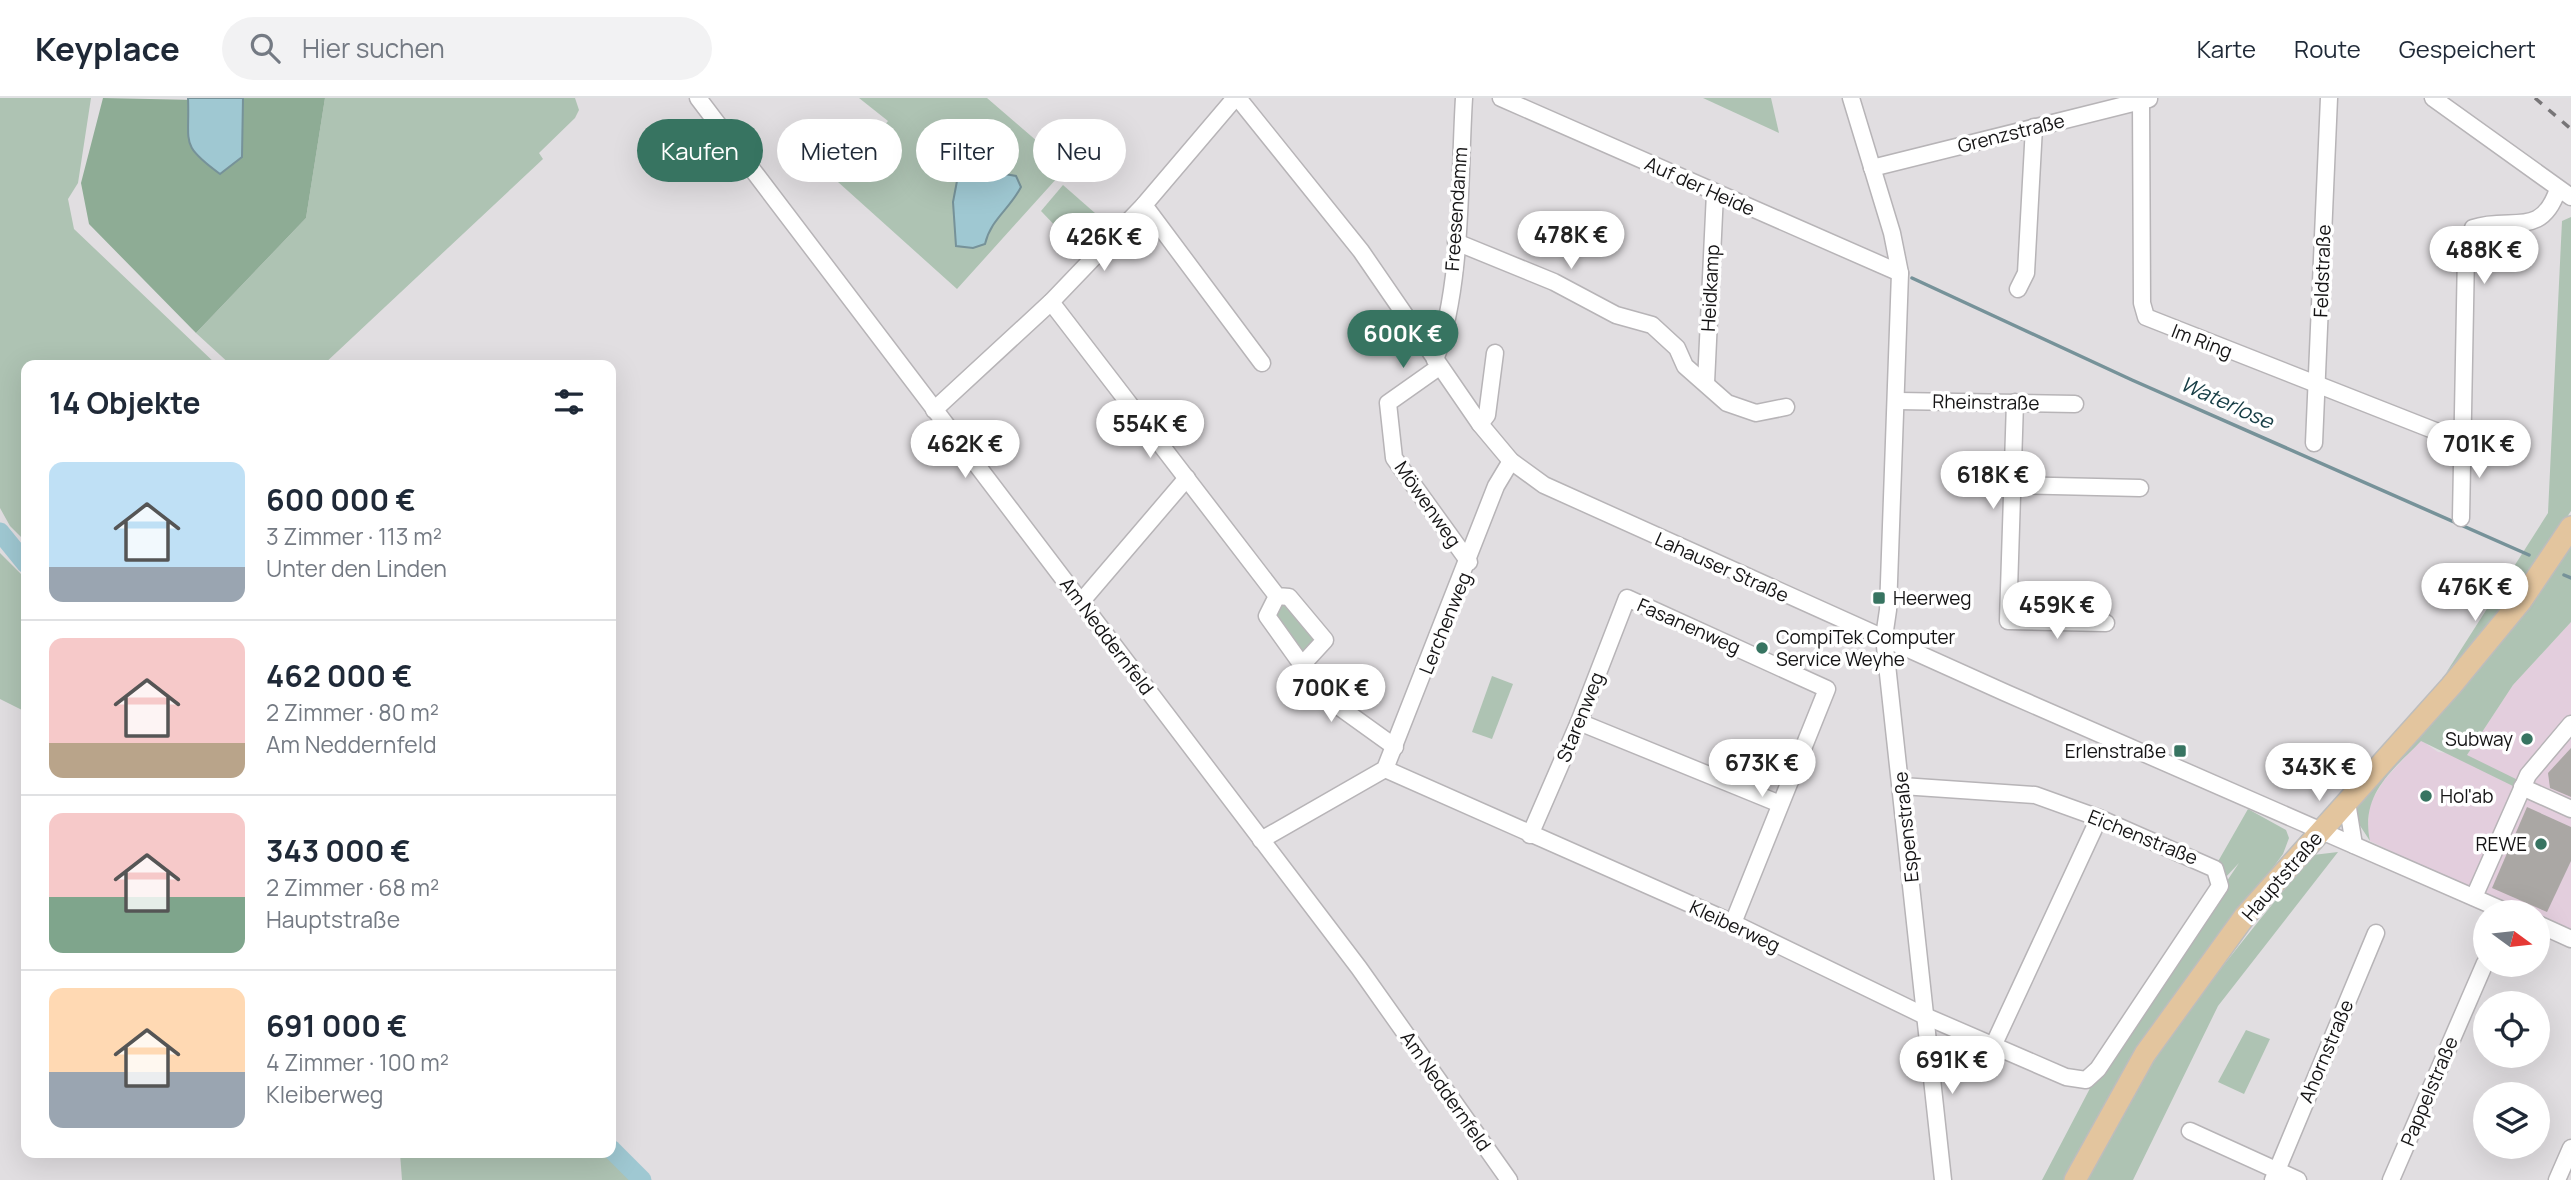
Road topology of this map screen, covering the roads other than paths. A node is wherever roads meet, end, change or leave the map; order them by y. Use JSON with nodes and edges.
{"nodes":[{"id":1,"x":698,"y":98,"type":"edge"},
{"id":2,"x":1237,"y":98,"type":"edge"},
{"id":3,"x":1464,"y":98,"type":"edge"},
{"id":4,"x":1501,"y":98,"type":"edge"},
{"id":5,"x":1851,"y":98,"type":"edge"},
{"id":6,"x":2329,"y":98,"type":"edge"},
{"id":7,"x":2433,"y":98,"type":"edge"},
{"id":8,"x":2146,"y":99,"type":"edge"},
{"id":9,"x":2034,"y":127,"type":"junction"},
{"id":10,"x":1871,"y":168,"type":"junction"},
{"id":11,"x":1715,"y":193,"type":"junction"},
{"id":12,"x":2565,"y":193,"type":"edge"},
{"id":13,"x":1144,"y":205,"type":"junction"},
{"id":14,"x":1456,"y":242,"type":"junction"},
{"id":15,"x":1900,"y":273,"type":"junction"},
{"id":16,"x":2018,"y":289,"type":"dead end"},
{"id":17,"x":1051,"y":302,"type":"junction"},
{"id":18,"x":1495,"y":353,"type":"dead end"},
{"id":19,"x":1262,"y":363,"type":"dead end"},
{"id":20,"x":1437,"y":363,"type":"junction"},
{"id":21,"x":1706,"y":383,"type":"junction"},
{"id":22,"x":2317,"y":386,"type":"junction"},
{"id":23,"x":1898,"y":401,"type":"junction"},
{"id":24,"x":2015,"y":402,"type":"junction"},
{"id":25,"x":2075,"y":404,"type":"dead end"},
{"id":26,"x":1786,"y":407,"type":"dead end"},
{"id":27,"x":934,"y":410,"type":"junction"},
{"id":28,"x":1480,"y":424,"type":"junction"},
{"id":29,"x":2461,"y":442,"type":"junction"},
{"id":30,"x":2314,"y":443,"type":"dead end"},
{"id":31,"x":1511,"y":461,"type":"junction"},
{"id":32,"x":1187,"y":478,"type":"junction"},
{"id":33,"x":2012,"y":485,"type":"junction"},
{"id":34,"x":2140,"y":488,"type":"dead end"},
{"id":35,"x":2461,"y":519,"type":"dead end"},
{"id":36,"x":2571,"y":527,"type":"edge"},
{"id":37,"x":1469,"y":562,"type":"junction"},
{"id":38,"x":1278,"y":596,"type":"junction"},
{"id":39,"x":1626,"y":598,"type":"joint"},
{"id":40,"x":1082,"y":602,"type":"junction"},
{"id":41,"x":2106,"y":623,"type":"dead end"},
{"id":42,"x":1884,"y":637,"type":"junction"},
{"id":43,"x":1302,"y":664,"type":"junction"},
{"id":44,"x":1579,"y":722,"type":"junction"},
{"id":45,"x":2571,"y":724,"type":"edge"},
{"id":46,"x":1395,"y":747,"type":"junction"},
{"id":47,"x":1385,"y":769,"type":"junction"},
{"id":48,"x":1902,"y":786,"type":"junction"},
{"id":49,"x":2522,"y":787,"type":"junction"},
{"id":50,"x":2347,"y":802,"type":"junction"},
{"id":51,"x":1780,"y":804,"type":"junction"},
{"id":52,"x":2571,"y":809,"type":"edge"},
{"id":53,"x":2099,"y":818,"type":"junction"},
{"id":54,"x":2321,"y":831,"type":"junction"},
{"id":55,"x":1530,"y":835,"type":"junction"},
{"id":56,"x":1261,"y":840,"type":"junction"},
{"id":57,"x":2354,"y":845,"type":"junction"},
{"id":58,"x":2474,"y":897,"type":"junction"},
{"id":59,"x":2481,"y":900,"type":"edge"},
{"id":60,"x":1733,"y":923,"type":"junction"},
{"id":61,"x":2550,"y":929,"type":"edge"},
{"id":62,"x":2376,"y":933,"type":"dead end"},
{"id":63,"x":2571,"y":939,"type":"edge"},
{"id":64,"x":2479,"y":977,"type":"edge"},
{"id":65,"x":1925,"y":1016,"type":"junction"},
{"id":66,"x":1994,"y":1044,"type":"junction"},
{"id":67,"x":2086,"y":1080,"type":"joint"},
{"id":68,"x":2190,"y":1131,"type":"dead end"},
{"id":69,"x":2571,"y":1148,"type":"edge"},
{"id":70,"x":2274,"y":1175,"type":"edge"},
{"id":71,"x":1509,"y":1180,"type":"edge"},
{"id":72,"x":1943,"y":1180,"type":"edge"},
{"id":73,"x":2075,"y":1180,"type":"edge"},
{"id":74,"x":2298,"y":1180,"type":"edge"},
{"id":75,"x":2391,"y":1180,"type":"edge"},
{"id":76,"x":2557,"y":1180,"type":"edge"}],
"edges":[{"from":1,"to":27,"type":"street","name":"Am Neddernfeld"},
{"from":2,"to":13,"type":"street"},
{"from":2,"to":20,"type":"street","name":"Lahauser Straße"},
{"from":3,"to":14,"type":"street","name":"Freesendamm"},
{"from":4,"to":11,"type":"street","name":"Auf der Heide"},
{"from":5,"to":10,"type":"street"},
{"from":6,"to":22,"type":"street","name":"Feldstraße"},
{"from":7,"to":12,"type":"street"},
{"from":8,"to":9,"type":"street","name":"Grenzstraße"},
{"from":8,"to":22,"type":"street","name":"Im Ring"},
{"from":9,"to":10,"type":"street","name":"Grenzstraße"},
{"from":9,"to":16,"type":"street"},
{"from":10,"to":15,"type":"street"},
{"from":11,"to":15,"type":"street","name":"Auf der Heide"},
{"from":11,"to":21,"type":"street","name":"Heidkamp"},
{"from":12,"to":29,"type":"street"},
{"from":13,"to":17,"type":"street"},
{"from":13,"to":19,"type":"street"},
{"from":14,"to":20,"type":"street","name":"Freesendamm"},
{"from":14,"to":21,"type":"street","name":"Heidkamp"},
{"from":15,"to":23,"type":"street"},
{"from":17,"to":27,"type":"street"},
{"from":17,"to":32,"type":"street"},
{"from":18,"to":28,"type":"street"},
{"from":20,"to":28,"type":"street","name":"Lahauser Straße"},
{"from":20,"to":37,"type":"street","name":"Möwenweg"},
{"from":21,"to":26,"type":"street","name":"Heidkamp"},
{"from":22,"to":29,"type":"street","name":"Im Ring"},
{"from":22,"to":30,"type":"street","name":"Feldstraße"},
{"from":23,"to":24,"type":"street","name":"Rheinstraße"},
{"from":23,"to":42,"type":"street"},
{"from":24,"to":25,"type":"street","name":"Rheinstraße"},
{"from":24,"to":33,"type":"street"},
{"from":27,"to":40,"type":"street","name":"Am Neddernfeld"},
{"from":28,"to":31,"type":"street","name":"Lahauser Straße"},
{"from":29,"to":35,"type":"street"},
{"from":31,"to":37,"type":"street","name":"Lerchenweg"},
{"from":31,"to":42,"type":"street","name":"Lahauser Straße"},
{"from":32,"to":38,"type":"street"},
{"from":32,"to":40,"type":"street"},
{"from":33,"to":34,"type":"street"},
{"from":33,"to":41,"type":"street"},
{"from":36,"to":50,"type":"main road","name":"Hauptstraße"},
{"from":37,"to":46,"type":"street","name":"Lerchenweg"},
{"from":38,"to":43,"type":"street"},
{"from":38,"to":43,"type":"street"},
{"from":39,"to":44,"type":"street","name":"Starenweg"},
{"from":39,"to":51,"type":"street","name":"Fasanenweg"},
{"from":40,"to":56,"type":"street","name":"Am Neddernfeld"},
{"from":42,"to":48,"type":"street","name":"Espenstraße"},
{"from":42,"to":54,"type":"street","name":"Lahauser Straße"},
{"from":43,"to":46,"type":"street"},
{"from":44,"to":51,"type":"street"},
{"from":44,"to":55,"type":"street","name":"Starenweg"},
{"from":45,"to":49,"type":"street"},
{"from":46,"to":47,"type":"street","name":"Lerchenweg"},
{"from":47,"to":55,"type":"street","name":"Kleiberweg"},
{"from":47,"to":56,"type":"street"},
{"from":48,"to":53,"type":"street","name":"Eichenstraße"},
{"from":48,"to":65,"type":"street","name":"Espenstraße"},
{"from":49,"to":52,"type":"street"},
{"from":49,"to":58,"type":"street"},
{"from":50,"to":54,"type":"main road","name":"Hauptstraße"},
{"from":50,"to":57,"type":"street"},
{"from":51,"to":60,"type":"street"},
{"from":53,"to":66,"type":"street"},
{"from":53,"to":67,"type":"street","name":"Eichenstraße"},
{"from":54,"to":57,"type":"street","name":"Lahauser Straße"},
{"from":54,"to":73,"type":"main road","name":"Hauptstraße"},
{"from":55,"to":60,"type":"street","name":"Kleiberweg"},
{"from":56,"to":71,"type":"street","name":"Am Neddernfeld"},
{"from":57,"to":58,"type":"street","name":"Lahauser Straße"},
{"from":58,"to":59,"type":"street","name":"Lahauser Straße"},
{"from":60,"to":65,"type":"street","name":"Kleiberweg"},
{"from":61,"to":63,"type":"street"},
{"from":62,"to":70,"type":"street","name":"Ahornstraße"},
{"from":64,"to":75,"type":"street","name":"Pappelstraße"},
{"from":65,"to":66,"type":"street","name":"Kleiberweg"},
{"from":65,"to":72,"type":"street","name":"Espenstraße"},
{"from":66,"to":67,"type":"street","name":"Kleiberweg"},
{"from":68,"to":70,"type":"street"},
{"from":69,"to":76,"type":"street"},
{"from":70,"to":74,"type":"street"}]}
